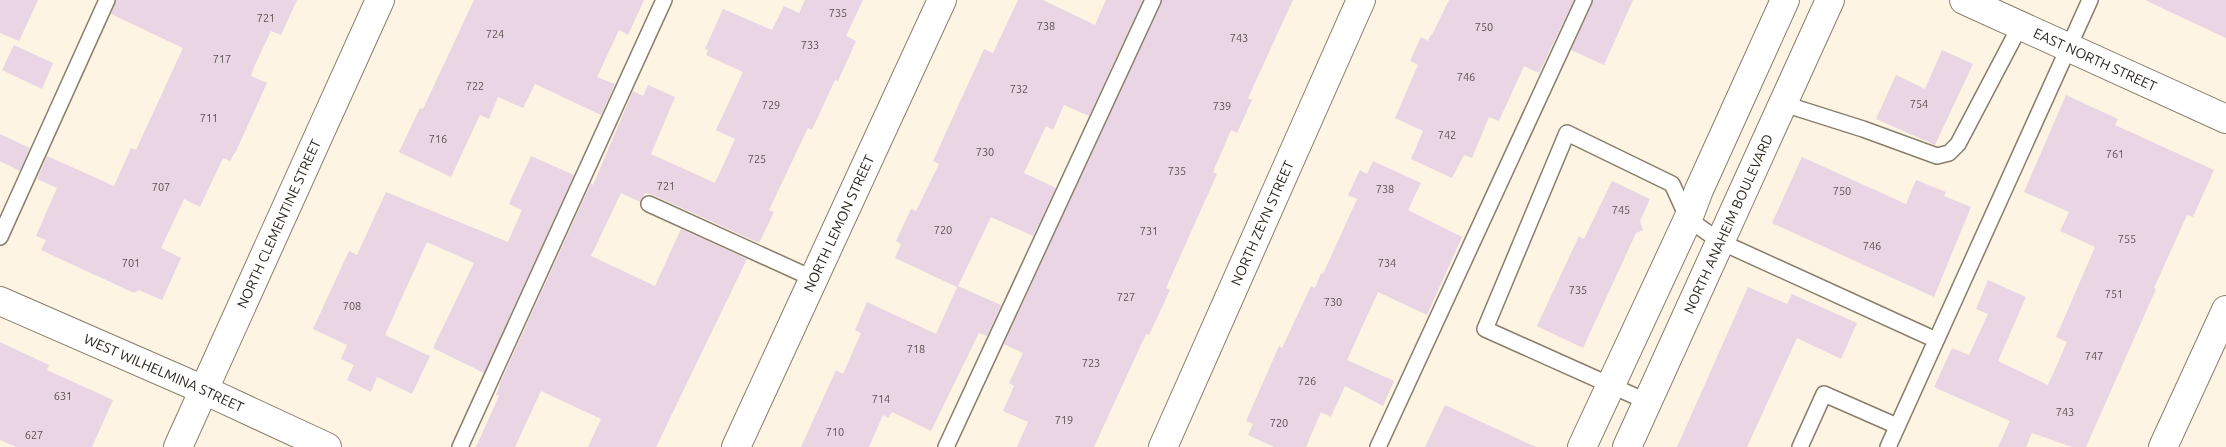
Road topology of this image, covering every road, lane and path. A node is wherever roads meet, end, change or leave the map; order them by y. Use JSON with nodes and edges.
{"nodes":[{"id":1,"x":107,"y":0,"type":"edge"},
{"id":2,"x":380,"y":0,"type":"edge"},
{"id":3,"x":664,"y":0,"type":"edge"},
{"id":4,"x":942,"y":0,"type":"edge"},
{"id":5,"x":1153,"y":0,"type":"edge"},
{"id":6,"x":1361,"y":0,"type":"edge"},
{"id":7,"x":1584,"y":0,"type":"edge"},
{"id":8,"x":1785,"y":0,"type":"edge"},
{"id":9,"x":1830,"y":0,"type":"edge"},
{"id":10,"x":1964,"y":0,"type":"edge"},
{"id":11,"x":2090,"y":0,"type":"edge"},
{"id":12,"x":2020,"y":26,"type":"junction"},
{"id":13,"x":2070,"y":48,"type":"junction"},
{"id":14,"x":1784,"y":104,"type":"junction"},
{"id":15,"x":2226,"y":119,"type":"edge"},
{"id":16,"x":649,"y":204,"type":"dead end"},
{"id":17,"x":1688,"y":219,"type":"junction"},
{"id":18,"x":0,"y":237,"type":"edge"},
{"id":19,"x":1721,"y":242,"type":"junction"},
{"id":20,"x":814,"y":279,"type":"junction"},
{"id":21,"x":0,"y":301,"type":"edge"},
{"id":22,"x":2226,"y":310,"type":"edge"},
{"id":23,"x":1936,"y":340,"type":"junction"},
{"id":24,"x":1610,"y":385,"type":"junction"},
{"id":25,"x":204,"y":390,"type":"junction"},
{"id":26,"x":1648,"y":402,"type":"junction"},
{"id":27,"x":1897,"y":426,"type":"junction"},
{"id":28,"x":178,"y":447,"type":"edge"},
{"id":29,"x":327,"y":447,"type":"edge"},
{"id":30,"x":460,"y":447,"type":"edge"},
{"id":31,"x":736,"y":447,"type":"edge"},
{"id":32,"x":946,"y":447,"type":"edge"},
{"id":33,"x":1163,"y":447,"type":"edge"},
{"id":34,"x":1378,"y":447,"type":"edge"},
{"id":35,"x":1582,"y":447,"type":"edge"},
{"id":36,"x":1627,"y":447,"type":"edge"},
{"id":37,"x":1800,"y":447,"type":"edge"},
{"id":38,"x":1888,"y":447,"type":"edge"},
{"id":39,"x":2163,"y":447,"type":"edge"}],
"edges":[{"from":1,"to":18,"type":"lane"},
{"from":2,"to":25,"type":"street","name":"NORTH CLEMENTINE STREET"},
{"from":3,"to":30,"type":"lane"},
{"from":4,"to":20,"type":"street","name":"NORTH LEMON STREET"},
{"from":5,"to":32,"type":"lane"},
{"from":6,"to":33,"type":"street","name":"NORTH ZEYN STREET"},
{"from":7,"to":34,"type":"lane"},
{"from":8,"to":17,"type":"street"},
{"from":9,"to":14,"type":"street","name":"NORTH ANAHEIM BOULEVARD"},
{"from":10,"to":12,"type":"street","name":"EAST NORTH STREET"},
{"from":11,"to":13,"type":"lane"},
{"from":12,"to":13,"type":"street","name":"EAST NORTH STREET"},
{"from":12,"to":14,"type":"lane"},
{"from":13,"to":15,"type":"street","name":"EAST NORTH STREET"},
{"from":13,"to":23,"type":"lane"},
{"from":14,"to":19,"type":"street","name":"NORTH ANAHEIM BOULEVARD"},
{"from":16,"to":20,"type":"lane"},
{"from":17,"to":19,"type":"lane"},
{"from":17,"to":24,"type":"street"},
{"from":17,"to":24,"type":"lane"},
{"from":19,"to":23,"type":"lane"},
{"from":19,"to":26,"type":"street","name":"NORTH ANAHEIM BOULEVARD"},
{"from":20,"to":31,"type":"street","name":"NORTH LEMON STREET"},
{"from":21,"to":25,"type":"street","name":"WEST WILHELMINA STREET"},
{"from":22,"to":39,"type":"street"},
{"from":23,"to":27,"type":"lane"},
{"from":24,"to":26,"type":"lane"},
{"from":24,"to":35,"type":"street"},
{"from":25,"to":28,"type":"street","name":"NORTH CLEMENTINE STREET"},
{"from":25,"to":29,"type":"street","name":"WEST WILHELMINA STREET"},
{"from":26,"to":36,"type":"street","name":"NORTH ANAHEIM BOULEVARD"},
{"from":27,"to":37,"type":"lane"},
{"from":27,"to":38,"type":"lane"}]}
